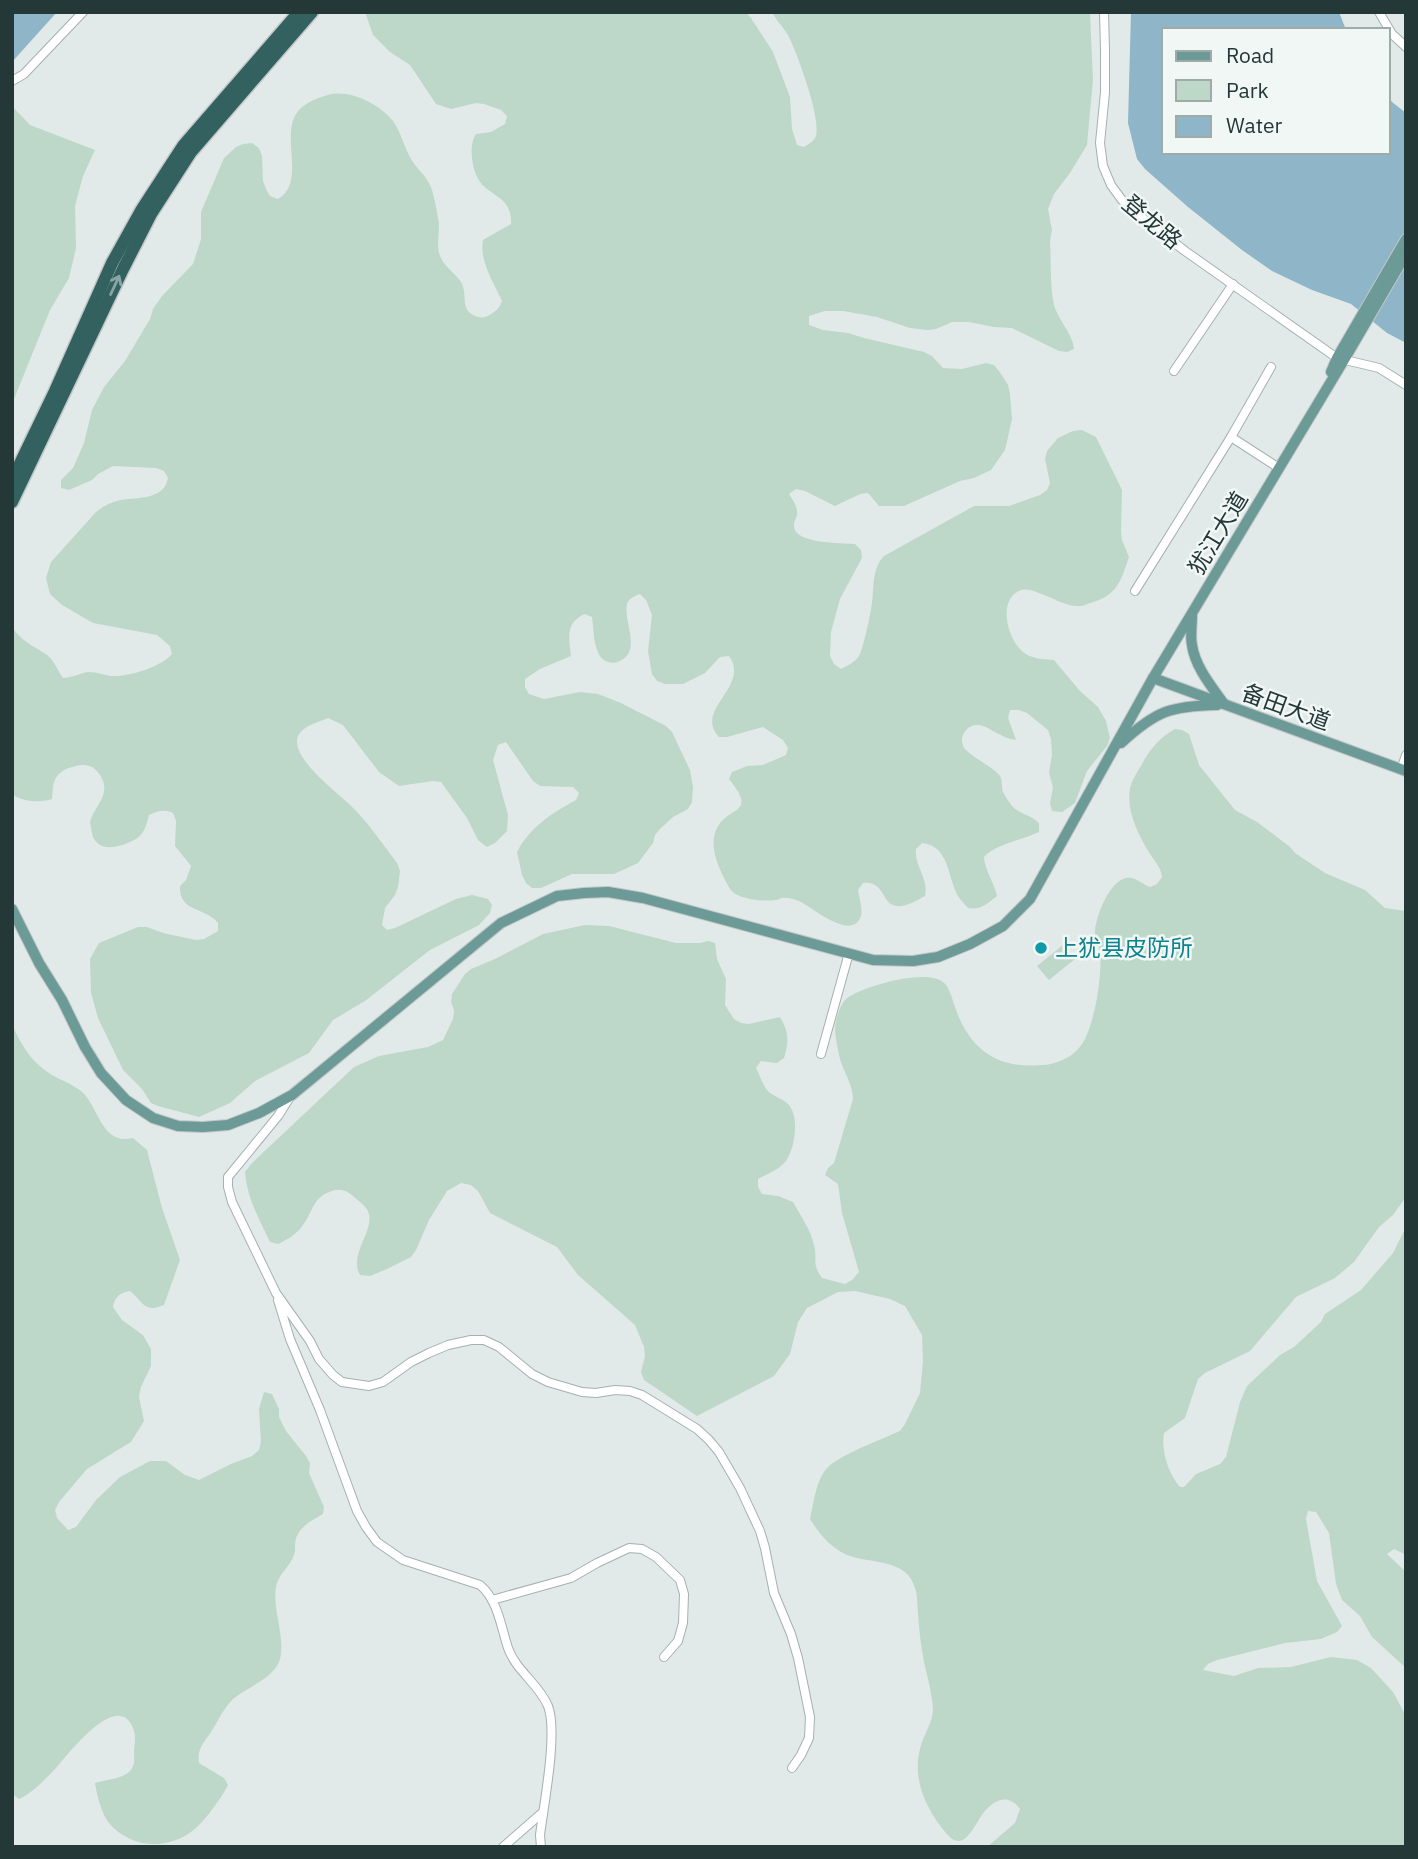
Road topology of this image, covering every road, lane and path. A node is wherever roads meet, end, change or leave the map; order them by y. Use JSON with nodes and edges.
{"nodes":[{"id":1,"x":83,"y":12,"type":"edge"},
{"id":2,"x":299,"y":12,"type":"edge"},
{"id":3,"x":312,"y":12,"type":"edge"},
{"id":4,"x":1104,"y":12,"type":"edge"},
{"id":5,"x":1379,"y":12,"type":"edge"},
{"id":6,"x":1388,"y":28,"type":"edge"},
{"id":7,"x":1390,"y":31,"type":"edge"},
{"id":8,"x":1406,"y":47,"type":"edge"},
{"id":9,"x":12,"y":81,"type":"edge"},
{"id":10,"x":1406,"y":239,"type":"edge"},
{"id":11,"x":1406,"y":254,"type":"edge"},
{"id":12,"x":1233,"y":284,"type":"junction"},
{"id":13,"x":1353,"y":338,"type":"junction"},
{"id":14,"x":1341,"y":359,"type":"junction"},
{"id":15,"x":1271,"y":367,"type":"dead end"},
{"id":16,"x":1174,"y":371,"type":"dead end"},
{"id":17,"x":1406,"y":385,"type":"edge"},
{"id":18,"x":1231,"y":437,"type":"junction"},
{"id":19,"x":1279,"y":468,"type":"junction"},
{"id":20,"x":12,"y":480,"type":"edge"},
{"id":21,"x":12,"y":502,"type":"edge"},
{"id":22,"x":1135,"y":591,"type":"dead end"},
{"id":23,"x":1192,"y":614,"type":"junction"},
{"id":24,"x":1153,"y":678,"type":"junction"},
{"id":25,"x":1225,"y":705,"type":"junction"},
{"id":26,"x":1114,"y":749,"type":"junction"},
{"id":27,"x":1406,"y":755,"type":"edge"},
{"id":28,"x":1403,"y":771,"type":"edge"},
{"id":29,"x":12,"y":909,"type":"edge"},
{"id":30,"x":849,"y":953,"type":"junction"},
{"id":31,"x":821,"y":1054,"type":"dead end"},
{"id":32,"x":292,"y":1095,"type":"junction"},
{"id":33,"x":276,"y":1293,"type":"junction"},
{"id":34,"x":492,"y":1600,"type":"junction"},
{"id":35,"x":664,"y":1657,"type":"dead end"},
{"id":36,"x":792,"y":1768,"type":"dead end"},
{"id":37,"x":543,"y":1812,"type":"junction"},
{"id":38,"x":503,"y":1847,"type":"edge"},
{"id":39,"x":541,"y":1847,"type":"edge"}],
"edges":[{"from":1,"to":9,"type":"street"},
{"from":2,"to":20,"type":"highway"},
{"from":21,"to":3,"type":"highway","one_way":true},
{"from":4,"to":12,"type":"street","name":"登龙路"},
{"from":5,"to":6,"type":"street"},
{"from":7,"to":8,"type":"street"},
{"from":10,"to":13,"type":"main road"},
{"from":11,"to":13,"type":"main road"},
{"from":12,"to":14,"type":"street","name":"登龙路"},
{"from":12,"to":16,"type":"street"},
{"from":13,"to":14,"type":"main road","name":"犹江大道"},
{"from":14,"to":17,"type":"street"},
{"from":14,"to":19,"type":"main road","name":"犹江大道"},
{"from":15,"to":18,"type":"street"},
{"from":18,"to":19,"type":"street"},
{"from":18,"to":22,"type":"street"},
{"from":19,"to":23,"type":"main road","name":"犹江大道"},
{"from":23,"to":24,"type":"main road","name":"犹江大道"},
{"from":23,"to":25,"type":"main road"},
{"from":24,"to":25,"type":"main road","name":"备田大道"},
{"from":24,"to":26,"type":"main road","name":"犹江大道"},
{"from":25,"to":26,"type":"main road"},
{"from":25,"to":28,"type":"main road","name":"备田大道"},
{"from":26,"to":30,"type":"main road","name":"犹江大道"},
{"from":27,"to":28,"type":"street"},
{"from":29,"to":32,"type":"main road","name":"犹江大道"},
{"from":30,"to":31,"type":"street"},
{"from":30,"to":32,"type":"main road","name":"犹江大道"},
{"from":32,"to":33,"type":"street"},
{"from":33,"to":34,"type":"street"},
{"from":33,"to":36,"type":"street"},
{"from":34,"to":35,"type":"street"},
{"from":34,"to":37,"type":"street"},
{"from":37,"to":38,"type":"street"},
{"from":37,"to":39,"type":"street"}]}
